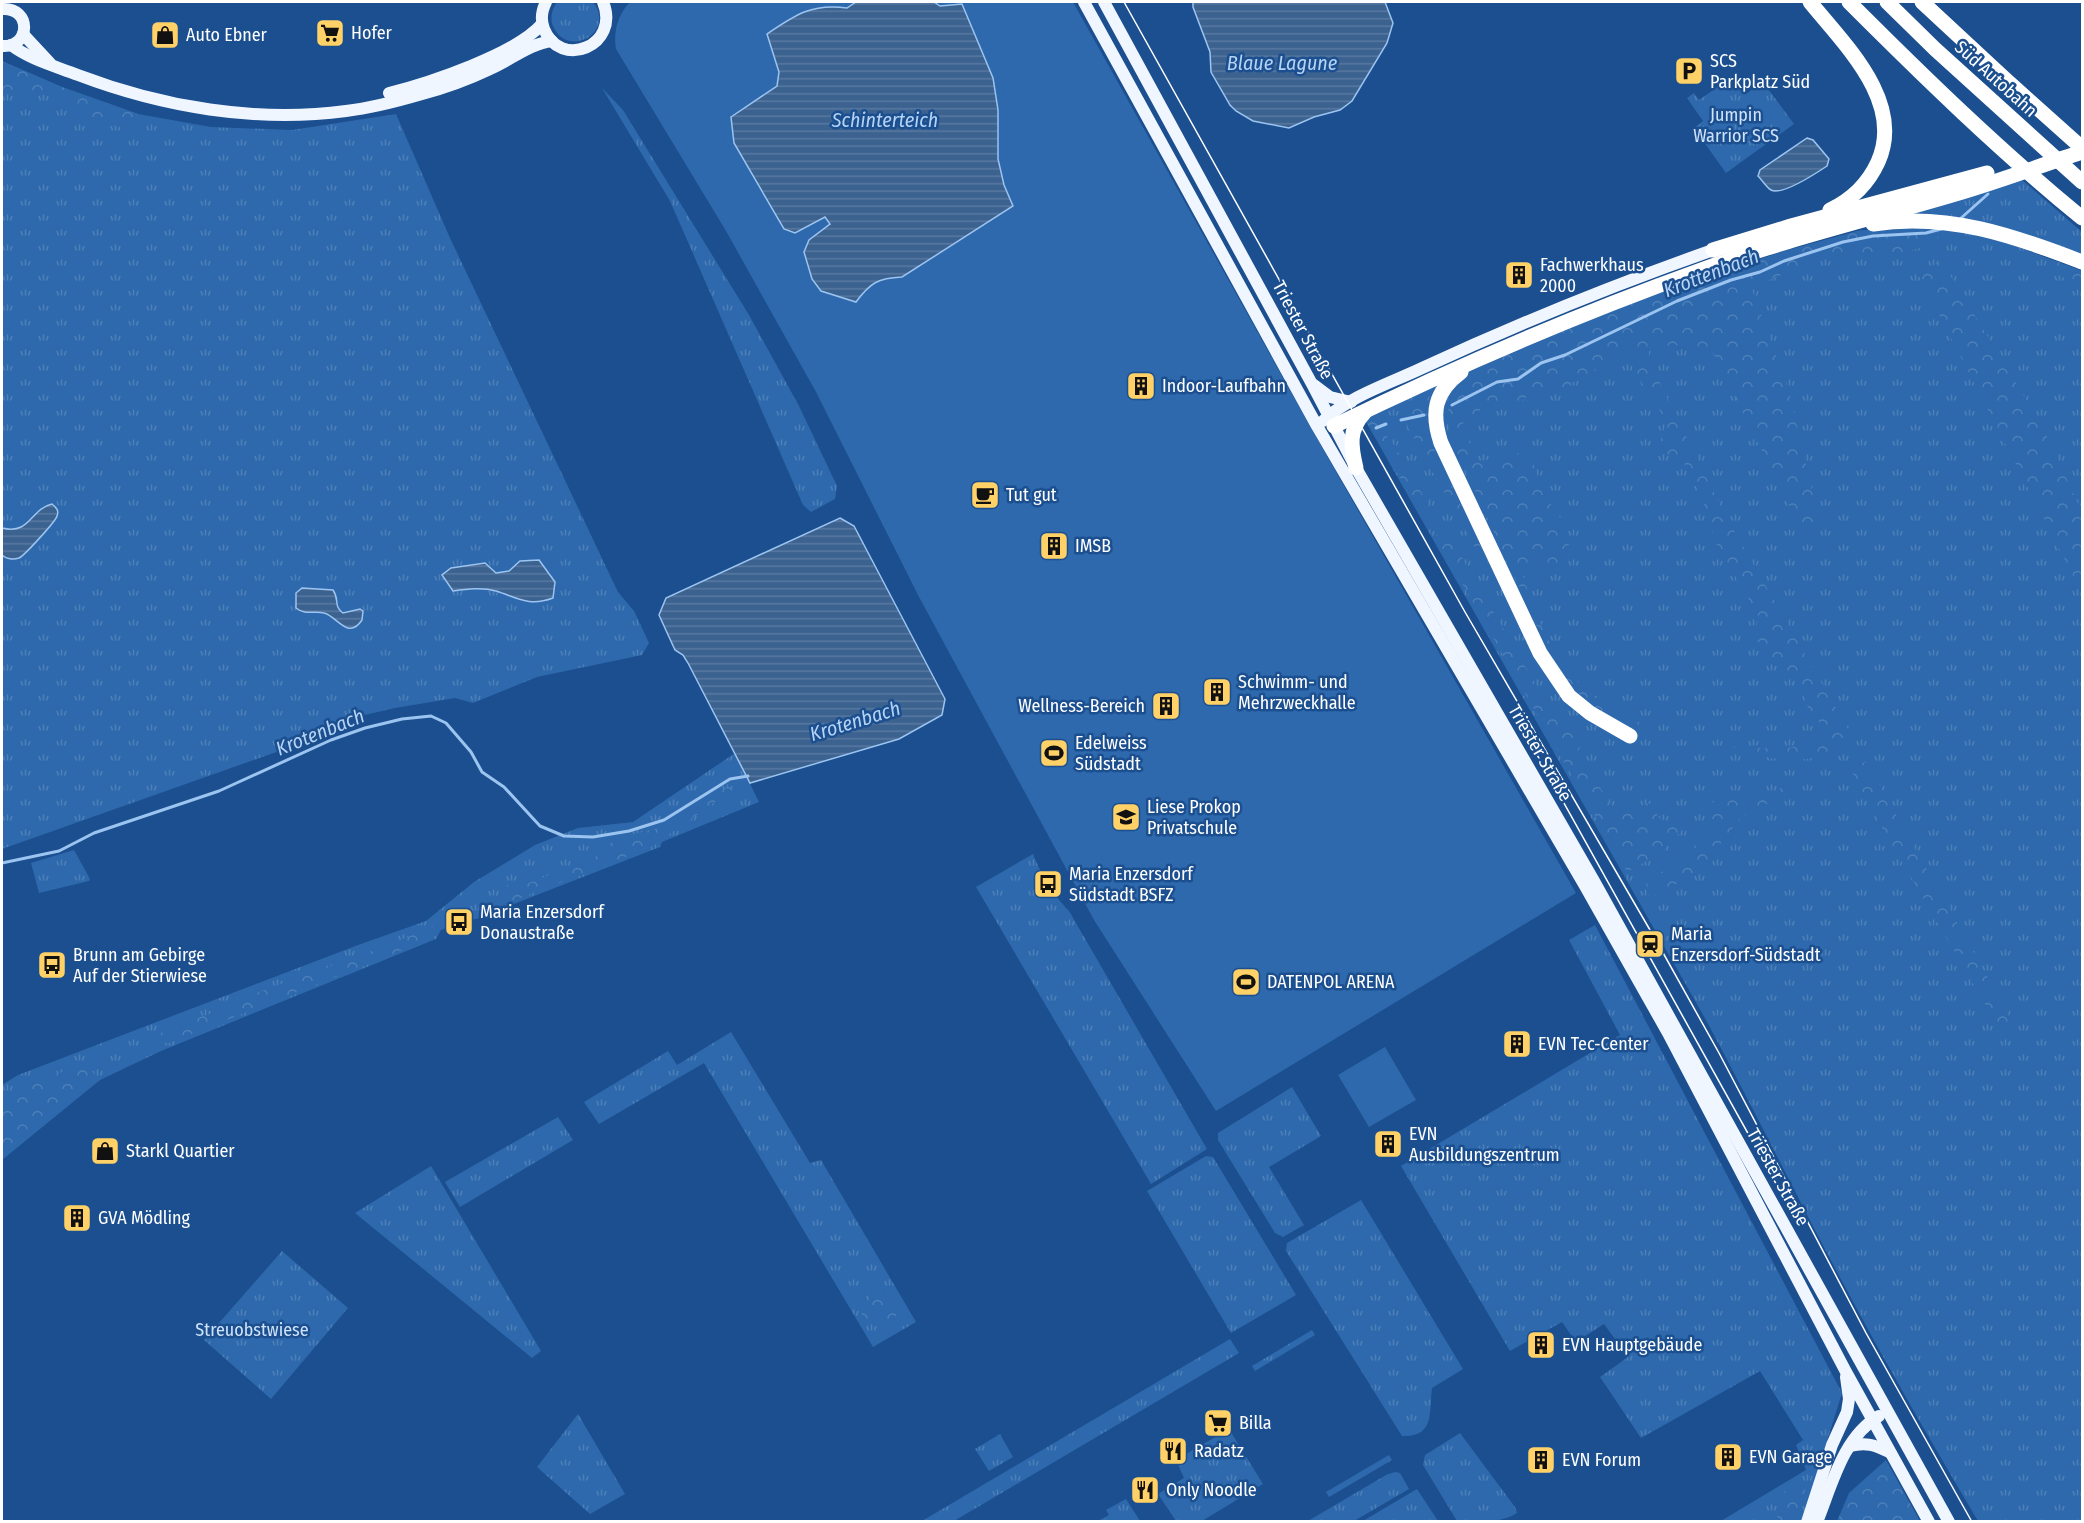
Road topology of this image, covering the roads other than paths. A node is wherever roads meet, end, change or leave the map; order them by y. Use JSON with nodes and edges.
{"nodes":[{"id":1,"x":546,"y":2,"type":"edge"},
{"id":2,"x":615,"y":2,"type":"edge"},
{"id":3,"x":1084,"y":2,"type":"edge"},
{"id":4,"x":1104,"y":2,"type":"edge"},
{"id":5,"x":1810,"y":2,"type":"edge"},
{"id":6,"x":1849,"y":2,"type":"edge"},
{"id":7,"x":1887,"y":2,"type":"edge"},
{"id":8,"x":1922,"y":2,"type":"edge"},
{"id":9,"x":605,"y":7,"type":"edge"},
{"id":10,"x":2,"y":9,"type":"edge"},
{"id":11,"x":542,"y":24,"type":"junction"},
{"id":12,"x":23,"y":34,"type":"junction"},
{"id":13,"x":552,"y":41,"type":"junction"},
{"id":14,"x":6,"y":45,"type":"edge"},
{"id":15,"x":51,"y":64,"type":"junction"},
{"id":16,"x":302,"y":115,"type":"junction"},
{"id":17,"x":2082,"y":148,"type":"edge"},
{"id":18,"x":2078,"y":178,"type":"edge"},
{"id":19,"x":2082,"y":218,"type":"edge"},
{"id":20,"x":1791,"y":226,"type":"junction"},
{"id":21,"x":1811,"y":235,"type":"junction"},
{"id":22,"x":1713,"y":250,"type":"joint"},
{"id":23,"x":2082,"y":262,"type":"edge"},
{"id":24,"x":1495,"y":352,"type":"junction"},
{"id":25,"x":1312,"y":384,"type":"junction"},
{"id":26,"x":1388,"y":392,"type":"junction"},
{"id":27,"x":1351,"y":402,"type":"junction"},
{"id":28,"x":1339,"y":422,"type":"junction"},
{"id":29,"x":1317,"y":426,"type":"junction"},
{"id":30,"x":1356,"y":468,"type":"joint"},
{"id":31,"x":1630,"y":736,"type":"dead end"},
{"id":32,"x":1845,"y":1370,"type":"junction"},
{"id":33,"x":1886,"y":1410,"type":"junction"},
{"id":34,"x":1870,"y":1415,"type":"junction"},
{"id":35,"x":1841,"y":1426,"type":"junction"},
{"id":36,"x":1850,"y":1446,"type":"junction"},
{"id":37,"x":1889,"y":1452,"type":"junction"},
{"id":38,"x":1807,"y":1521,"type":"edge"},
{"id":39,"x":1817,"y":1521,"type":"edge"},
{"id":40,"x":1929,"y":1521,"type":"edge"},
{"id":41,"x":1948,"y":1521,"type":"edge"}],
"edges":[{"from":1,"to":11,"type":"main road"},
{"from":2,"to":9,"type":"main road"},
{"from":3,"to":29,"type":"main road","name":"Triester Straße"},
{"from":4,"to":25,"type":"main road","name":"Triester Straße"},
{"from":5,"to":20,"type":"highway"},
{"from":6,"to":19,"type":"highway"},
{"from":7,"to":18,"type":"highway","name":"Süd Autobahn"},
{"from":8,"to":17,"type":"highway","name":"Süd Autobahn"},
{"from":9,"to":13,"type":"main road"},
{"from":10,"to":12,"type":"main road"},
{"from":11,"to":13,"type":"main road"},
{"from":11,"to":16,"type":"main road"},
{"from":12,"to":14,"type":"main road"},
{"from":12,"to":15,"type":"main road"},
{"from":13,"to":16,"type":"main road"},
{"from":14,"to":15,"type":"main road"},
{"from":15,"to":16,"type":"main road"},
{"from":17,"to":20,"type":"highway"},
{"from":17,"to":21,"type":"highway"},
{"from":20,"to":22,"type":"highway"},
{"from":21,"to":23,"type":"highway"},
{"from":21,"to":24,"type":"highway"},
{"from":22,"to":26,"type":"main road"},
{"from":24,"to":26,"type":"highway"},
{"from":24,"to":31,"type":"highway"},
{"from":25,"to":27,"type":"main road"},
{"from":25,"to":28,"type":"main road","name":"Triester Straße"},
{"from":26,"to":27,"type":"main road"},
{"from":26,"to":28,"type":"highway"},
{"from":27,"to":28,"type":"main road"},
{"from":28,"to":29,"type":"main road"},
{"from":28,"to":30,"type":"highway"},
{"from":29,"to":32,"type":"main road","name":"Triester Straße"},
{"from":30,"to":33,"type":"main road","name":"Triester Straße"},
{"from":32,"to":34,"type":"main road","name":"Triester Straße"},
{"from":32,"to":35,"type":"main road"},
{"from":33,"to":34,"type":"main road"},
{"from":33,"to":41,"type":"main road","name":"Triester Straße"},
{"from":34,"to":35,"type":"main road"},
{"from":34,"to":36,"type":"main road"},
{"from":34,"to":37,"type":"main road","name":"Triester Straße"},
{"from":35,"to":38,"type":"main road"},
{"from":36,"to":37,"type":"main road"},
{"from":36,"to":39,"type":"main road"},
{"from":37,"to":40,"type":"main road","name":"Triester Straße"}]}
